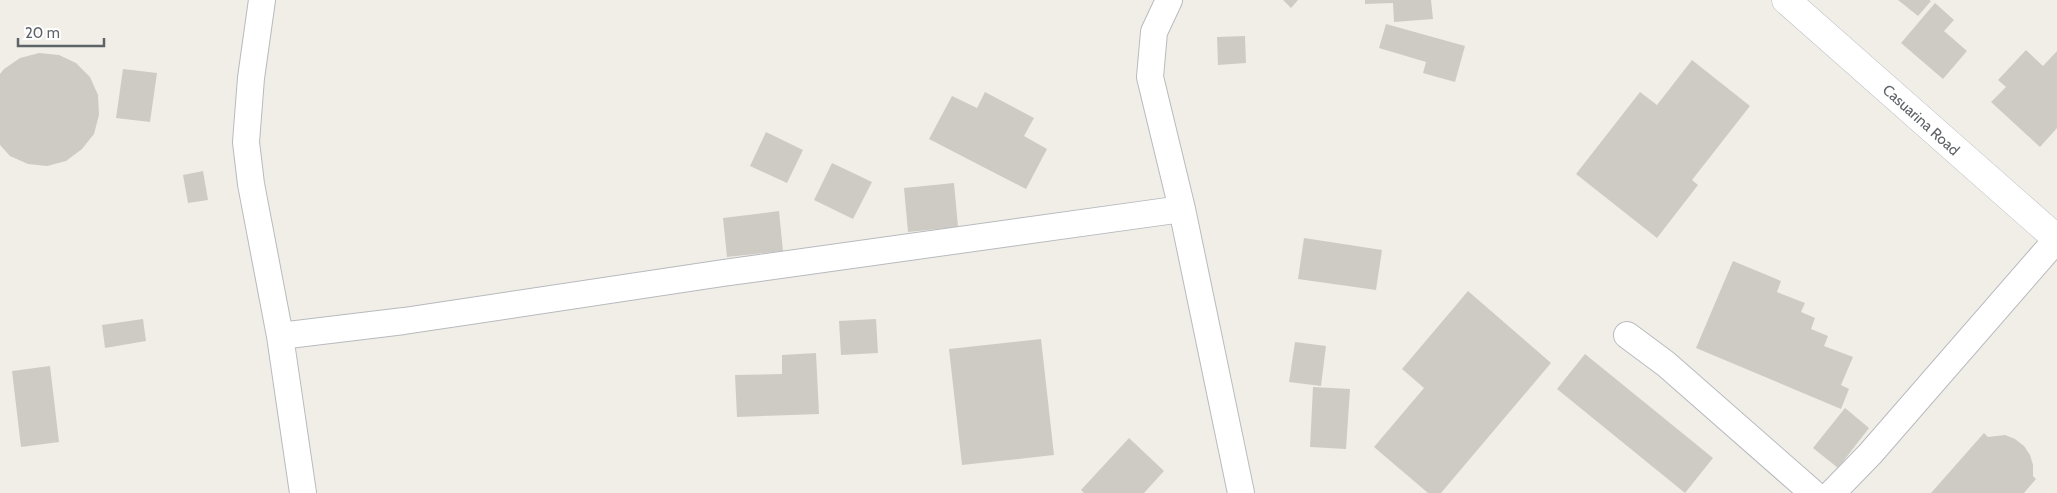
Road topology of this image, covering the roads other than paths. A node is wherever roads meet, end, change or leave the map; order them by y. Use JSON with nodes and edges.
{"nodes":[{"id":1,"x":262,"y":0,"type":"edge"},
{"id":2,"x":1169,"y":0,"type":"edge"},
{"id":3,"x":1786,"y":0,"type":"edge"},
{"id":4,"x":1182,"y":209,"type":"junction"},
{"id":5,"x":2057,"y":239,"type":"edge"},
{"id":6,"x":1626,"y":335,"type":"dead end"},
{"id":7,"x":280,"y":336,"type":"junction"},
{"id":8,"x":303,"y":493,"type":"edge"},
{"id":9,"x":1241,"y":493,"type":"edge"},
{"id":10,"x":1813,"y":493,"type":"edge"},
{"id":11,"x":1832,"y":493,"type":"edge"}],
"edges":[{"from":1,"to":7,"type":"street"},
{"from":2,"to":4,"type":"street"},
{"from":3,"to":5,"type":"street","name":"Casuarina Road"},
{"from":4,"to":7,"type":"street"},
{"from":4,"to":9,"type":"street"},
{"from":5,"to":11,"type":"street"},
{"from":6,"to":10,"type":"street"},
{"from":7,"to":8,"type":"street"}]}
